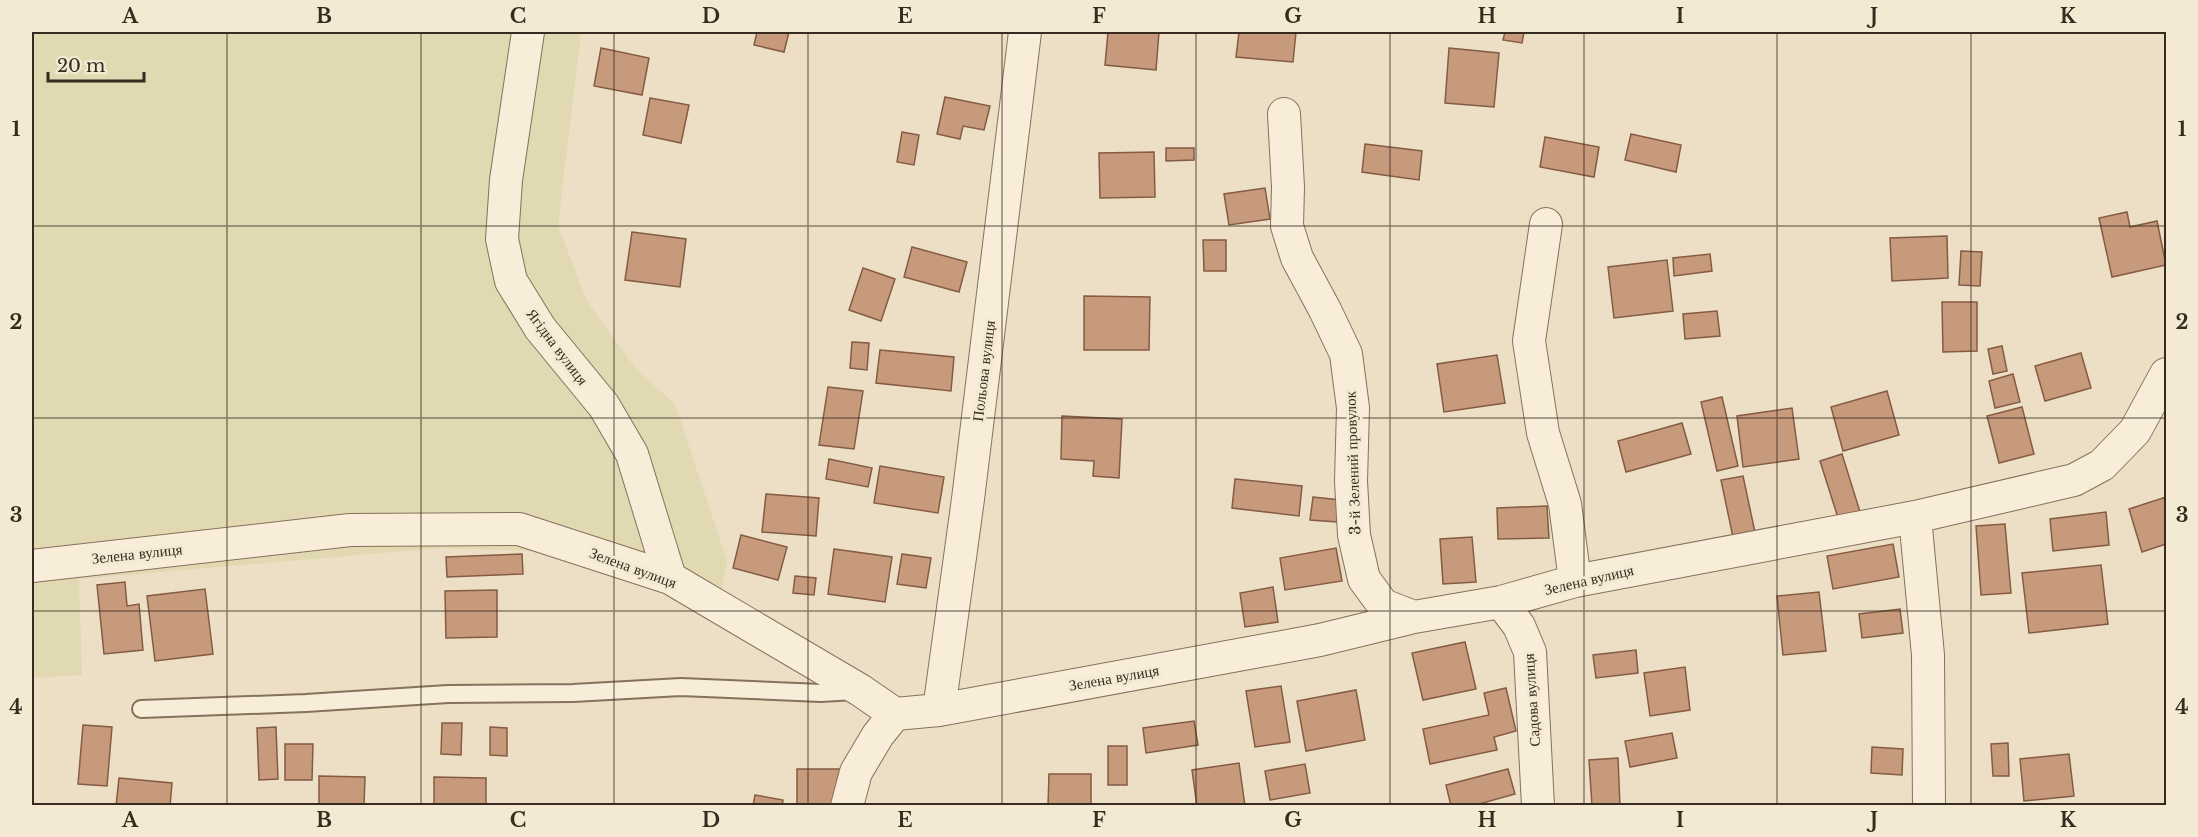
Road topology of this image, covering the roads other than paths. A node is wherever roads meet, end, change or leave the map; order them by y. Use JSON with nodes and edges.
{"nodes":[{"id":1,"x":528,"y":32,"type":"edge"},
{"id":2,"x":1025,"y":32,"type":"edge"},
{"id":3,"x":1284,"y":114,"type":"dead end"},
{"id":4,"x":1546,"y":224,"type":"dead end"},
{"id":5,"x":2166,"y":374,"type":"edge"},
{"id":6,"x":1915,"y":517,"type":"junction"},
{"id":7,"x":35,"y":566,"type":"edge"},
{"id":8,"x":670,"y":578,"type":"junction"},
{"id":9,"x":1575,"y":581,"type":"junction"},
{"id":10,"x":1501,"y":602,"type":"junction"},
{"id":11,"x":1414,"y":617,"type":"junction"},
{"id":12,"x":860,"y":690,"type":"junction"},
{"id":13,"x":141,"y":709,"type":"dead end"},
{"id":14,"x":939,"y":710,"type":"junction"},
{"id":15,"x":895,"y":714,"type":"junction"},
{"id":16,"x":847,"y":806,"type":"edge"},
{"id":17,"x":1538,"y":806,"type":"edge"},
{"id":18,"x":1929,"y":806,"type":"edge"}],
"edges":[{"from":1,"to":8,"type":"street","name":"Ягідна вулиця"},
{"from":2,"to":14,"type":"street","name":"Польова вулиця"},
{"from":3,"to":11,"type":"street","name":"3-й Зелений провулок"},
{"from":4,"to":9,"type":"street"},
{"from":5,"to":6,"type":"street","name":"Зелена вулиця"},
{"from":6,"to":9,"type":"street","name":"Зелена вулиця"},
{"from":6,"to":18,"type":"street"},
{"from":7,"to":8,"type":"street","name":"Зелена вулиця"},
{"from":8,"to":12,"type":"street","name":"Зелена вулиця"},
{"from":9,"to":10,"type":"street","name":"Зелена вулиця"},
{"from":10,"to":11,"type":"street","name":"Зелена вулиця"},
{"from":10,"to":17,"type":"street","name":"Садова вулиця"},
{"from":11,"to":14,"type":"street","name":"Зелена вулиця"},
{"from":12,"to":13,"type":"lane"},
{"from":12,"to":15,"type":"street","name":"Зелена вулиця"},
{"from":14,"to":15,"type":"street","name":"Зелена вулиця"},
{"from":15,"to":16,"type":"street"}]}
